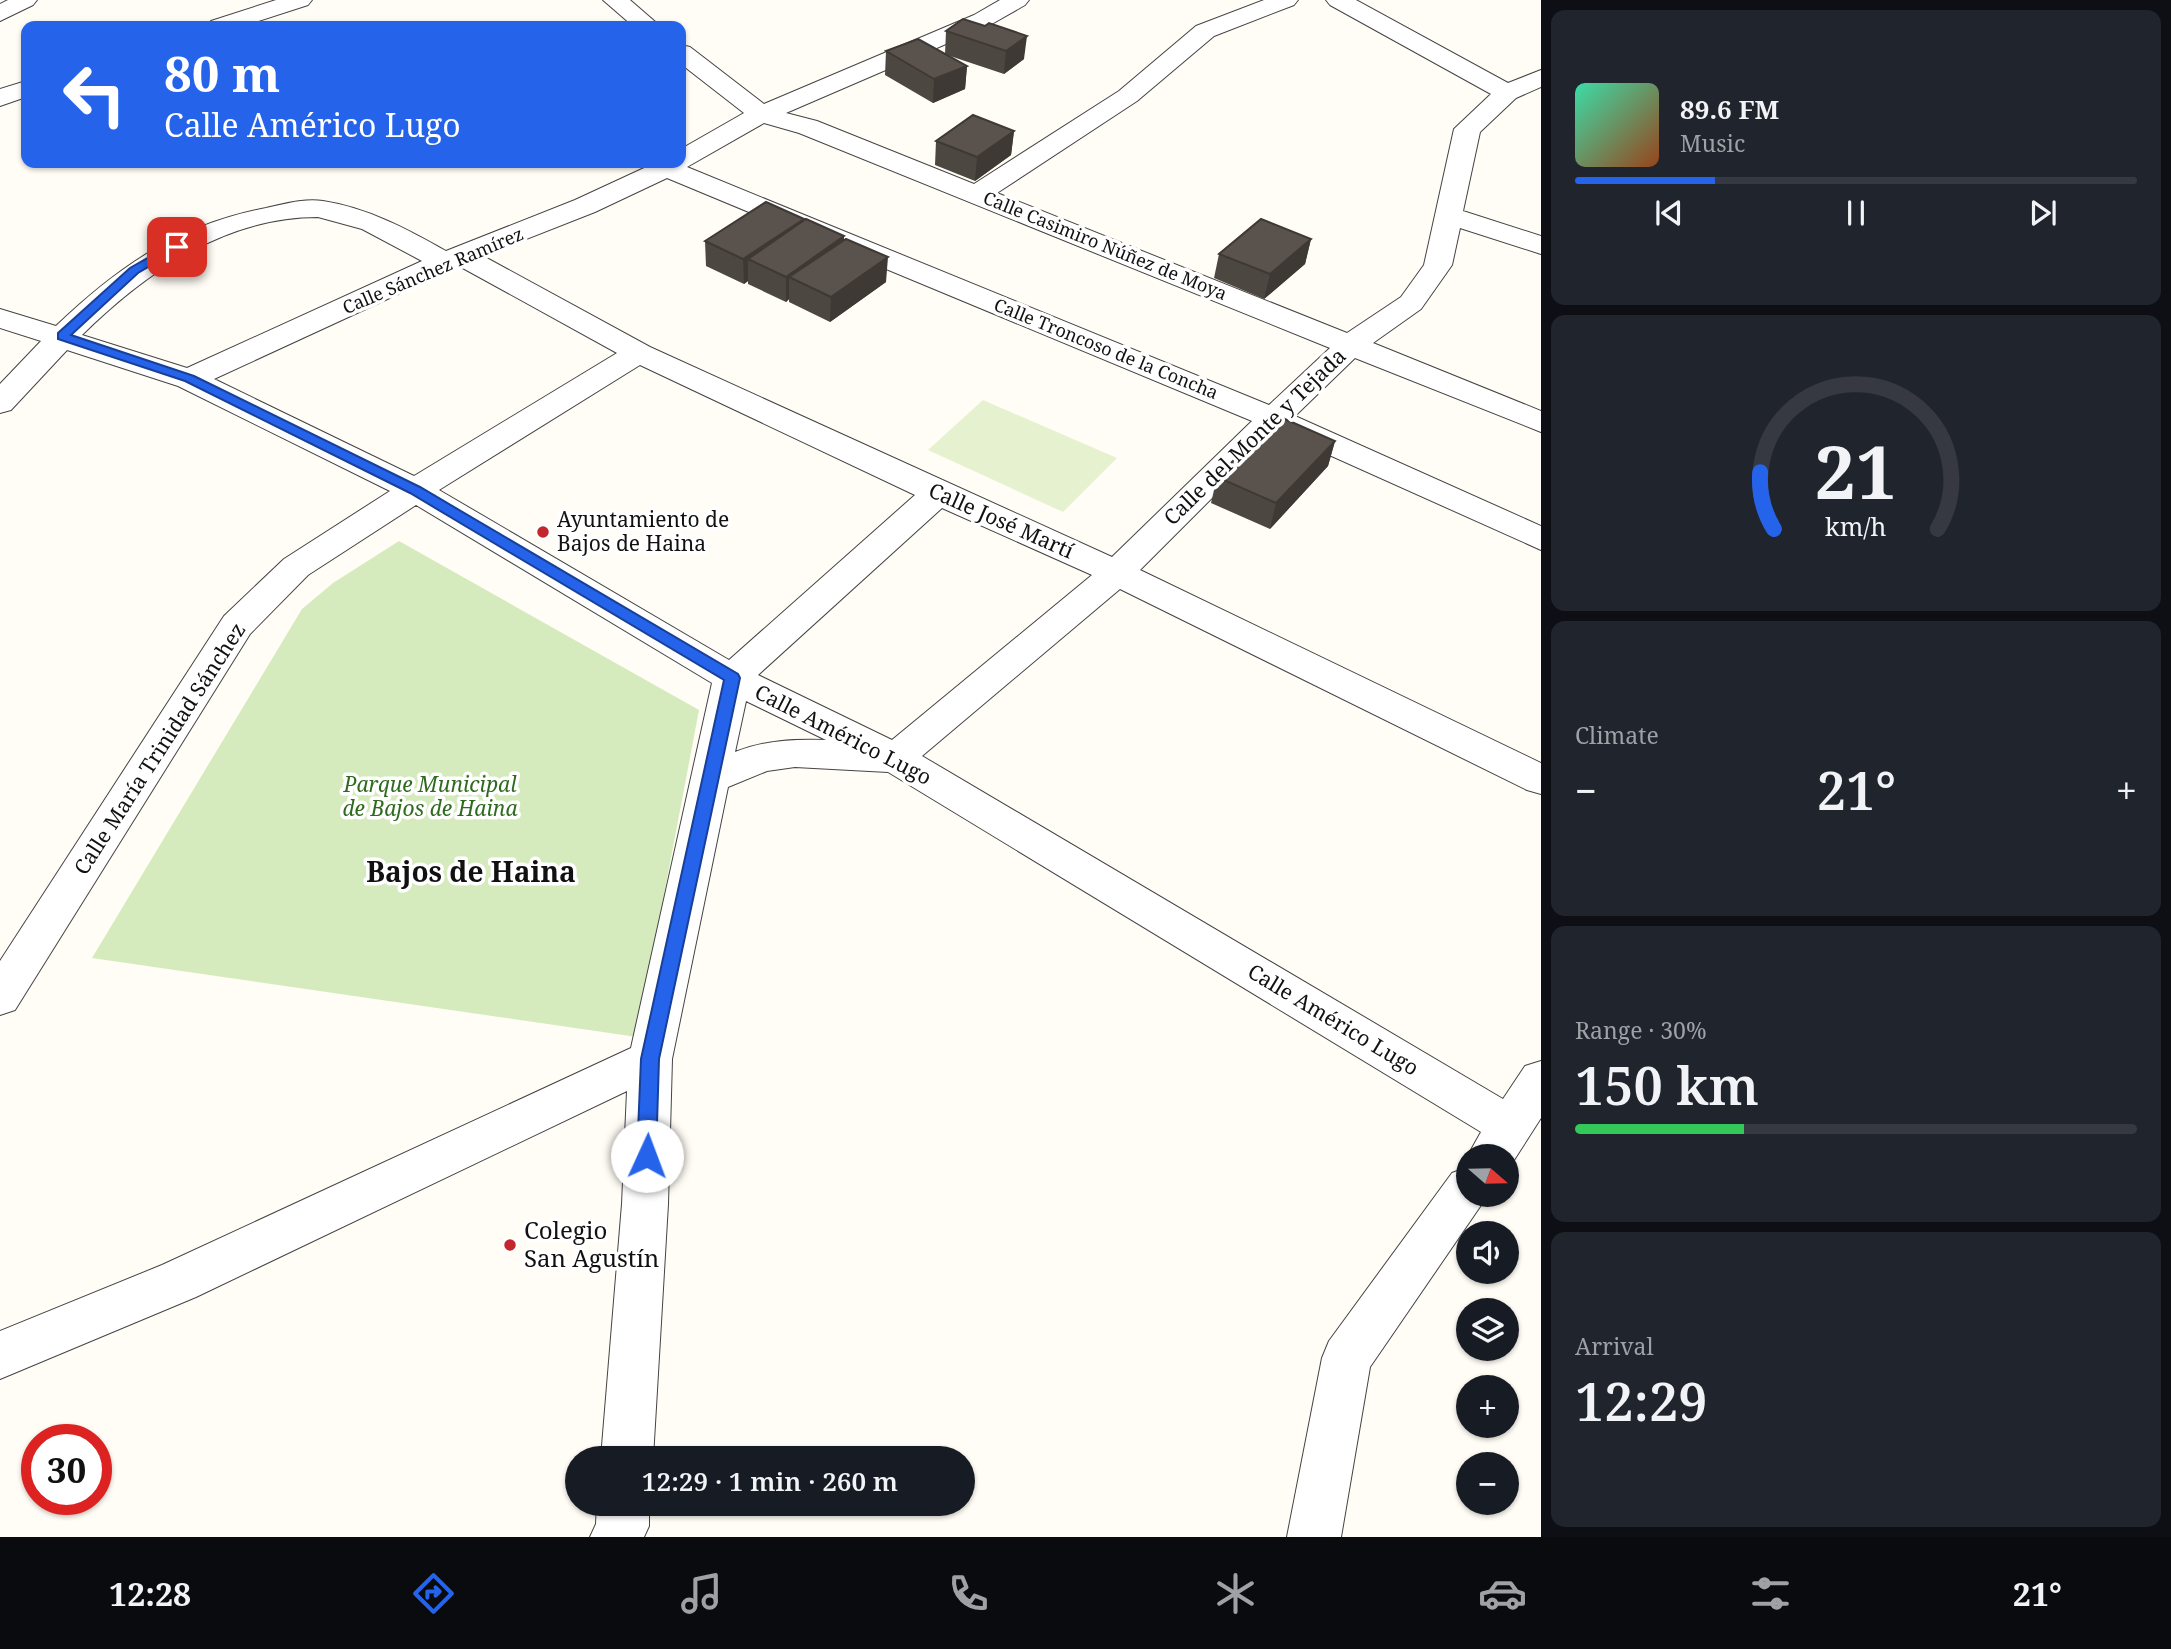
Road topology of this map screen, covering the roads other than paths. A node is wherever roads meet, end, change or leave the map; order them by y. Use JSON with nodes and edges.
{"nodes":[{"id":1,"x":25,"y":0,"type":"edge"},
{"id":2,"x":300,"y":0,"type":"edge"},
{"id":3,"x":615,"y":0,"type":"edge"},
{"id":4,"x":1017,"y":0,"type":"edge"},
{"id":5,"x":1286,"y":0,"type":"edge"},
{"id":6,"x":1338,"y":0,"type":"edge"},
{"id":7,"x":0,"y":13,"type":"edge"},
{"id":8,"x":235,"y":21,"type":"edge"},
{"id":9,"x":642,"y":21,"type":"edge"},
{"id":10,"x":686,"y":56,"type":"edge"},
{"id":11,"x":1541,"y":78,"type":"edge"},
{"id":12,"x":21,"y":91,"type":"edge"},
{"id":13,"x":1507,"y":93,"type":"junction"},
{"id":14,"x":0,"y":98,"type":"edge"},
{"id":15,"x":761,"y":114,"type":"junction"},
{"id":16,"x":686,"y":158,"type":"edge"},
{"id":17,"x":666,"y":168,"type":"edge"},
{"id":18,"x":684,"y":168,"type":"edge"},
{"id":19,"x":976,"y":195,"type":"junction"},
{"id":20,"x":1450,"y":216,"type":"junction"},
{"id":21,"x":1541,"y":245,"type":"edge"},
{"id":22,"x":454,"y":259,"type":"junction"},
{"id":23,"x":0,"y":318,"type":"edge"},
{"id":24,"x":62,"y":336,"type":"junction"},
{"id":25,"x":1352,"y":344,"type":"junction"},
{"id":26,"x":639,"y":353,"type":"junction"},
{"id":27,"x":189,"y":379,"type":"junction"},
{"id":28,"x":0,"y":404,"type":"edge"},
{"id":29,"x":1273,"y":418,"type":"junction"},
{"id":30,"x":1541,"y":422,"type":"edge"},
{"id":31,"x":415,"y":490,"type":"junction"},
{"id":32,"x":938,"y":493,"type":"junction"},
{"id":33,"x":1541,"y":539,"type":"edge"},
{"id":34,"x":1117,"y":573,"type":"junction"},
{"id":35,"x":732,"y":678,"type":"junction"},
{"id":36,"x":895,"y":758,"type":"junction"},
{"id":37,"x":711,"y":778,"type":"junction"},
{"id":38,"x":1541,"y":780,"type":"edge"},
{"id":39,"x":0,"y":998,"type":"edge"},
{"id":40,"x":650,"y":1059,"type":"junction"},
{"id":41,"x":1541,"y":1080,"type":"edge"},
{"id":42,"x":1501,"y":1142,"type":"edge"},
{"id":43,"x":1456,"y":1205,"type":"edge"},
{"id":44,"x":0,"y":1355,"type":"edge"},
{"id":45,"x":627,"y":1446,"type":"edge"},
{"id":46,"x":622,"y":1516,"type":"edge"},
{"id":47,"x":617,"y":1537,"type":"edge"},
{"id":48,"x":1314,"y":1537,"type":"edge"}],
"edges":[{"from":1,"to":7,"type":"street"},
{"from":2,"to":8,"type":"street"},
{"from":3,"to":9,"type":"street"},
{"from":4,"to":15,"type":"street","name":"Calle Sánchez Ramírez"},
{"from":5,"to":19,"type":"street"},
{"from":6,"to":13,"type":"street"},
{"from":10,"to":15,"type":"street","name":"Calle Casimiro Núñez de Moya"},
{"from":11,"to":13,"type":"street","name":"Calle del Monte y Tejada"},
{"from":12,"to":14,"type":"street"},
{"from":13,"to":20,"type":"street","name":"Calle del Monte y Tejada"},
{"from":15,"to":16,"type":"street","name":"Calle Sánchez Ramírez"},
{"from":15,"to":19,"type":"street","name":"Calle Casimiro Núñez de Moya"},
{"from":17,"to":22,"type":"street","name":"Calle Sánchez Ramírez"},
{"from":18,"to":29,"type":"street","name":"Calle Troncoso de la Concha"},
{"from":19,"to":25,"type":"street","name":"Calle Casimiro Núñez de Moya"},
{"from":20,"to":21,"type":"street"},
{"from":20,"to":25,"type":"street","name":"Calle del Monte y Tejada"},
{"from":22,"to":24,"type":"street","name":"Calle José Martí"},
{"from":22,"to":26,"type":"street","name":"Calle José Martí"},
{"from":22,"to":27,"type":"street","name":"Calle Sánchez Ramírez"},
{"from":23,"to":24,"type":"street","name":"Calle Américo Lugo"},
{"from":24,"to":27,"type":"street","name":"Calle Américo Lugo"},
{"from":24,"to":28,"type":"street","name":"Calle José Martí"},
{"from":25,"to":29,"type":"street","name":"Calle del Monte y Tejada"},
{"from":25,"to":30,"type":"street","name":"Calle Casimiro Núñez de Moya"},
{"from":26,"to":31,"type":"street","name":"Calle María Trinidad Sánchez"},
{"from":26,"to":32,"type":"street","name":"Calle José Martí"},
{"from":27,"to":31,"type":"street","name":"Calle Américo Lugo"},
{"from":29,"to":33,"type":"street","name":"Calle Troncoso de la Concha"},
{"from":29,"to":34,"type":"street","name":"Calle del Monte y Tejada"},
{"from":31,"to":35,"type":"street","name":"Calle Américo Lugo"},
{"from":31,"to":39,"type":"street","name":"Calle María Trinidad Sánchez"},
{"from":32,"to":34,"type":"street","name":"Calle José Martí"},
{"from":32,"to":35,"type":"street"},
{"from":34,"to":36,"type":"street","name":"Calle del Monte y Tejada"},
{"from":34,"to":38,"type":"street","name":"Calle José Martí"},
{"from":35,"to":36,"type":"street","name":"Calle Américo Lugo"},
{"from":35,"to":37,"type":"street"},
{"from":36,"to":37,"type":"street"},
{"from":36,"to":42,"type":"street","name":"Calle Américo Lugo"},
{"from":37,"to":40,"type":"street"},
{"from":40,"to":44,"type":"street"},
{"from":40,"to":45,"type":"street"},
{"from":41,"to":42,"type":"street"},
{"from":43,"to":48,"type":"street"},
{"from":46,"to":47,"type":"street"}]}
